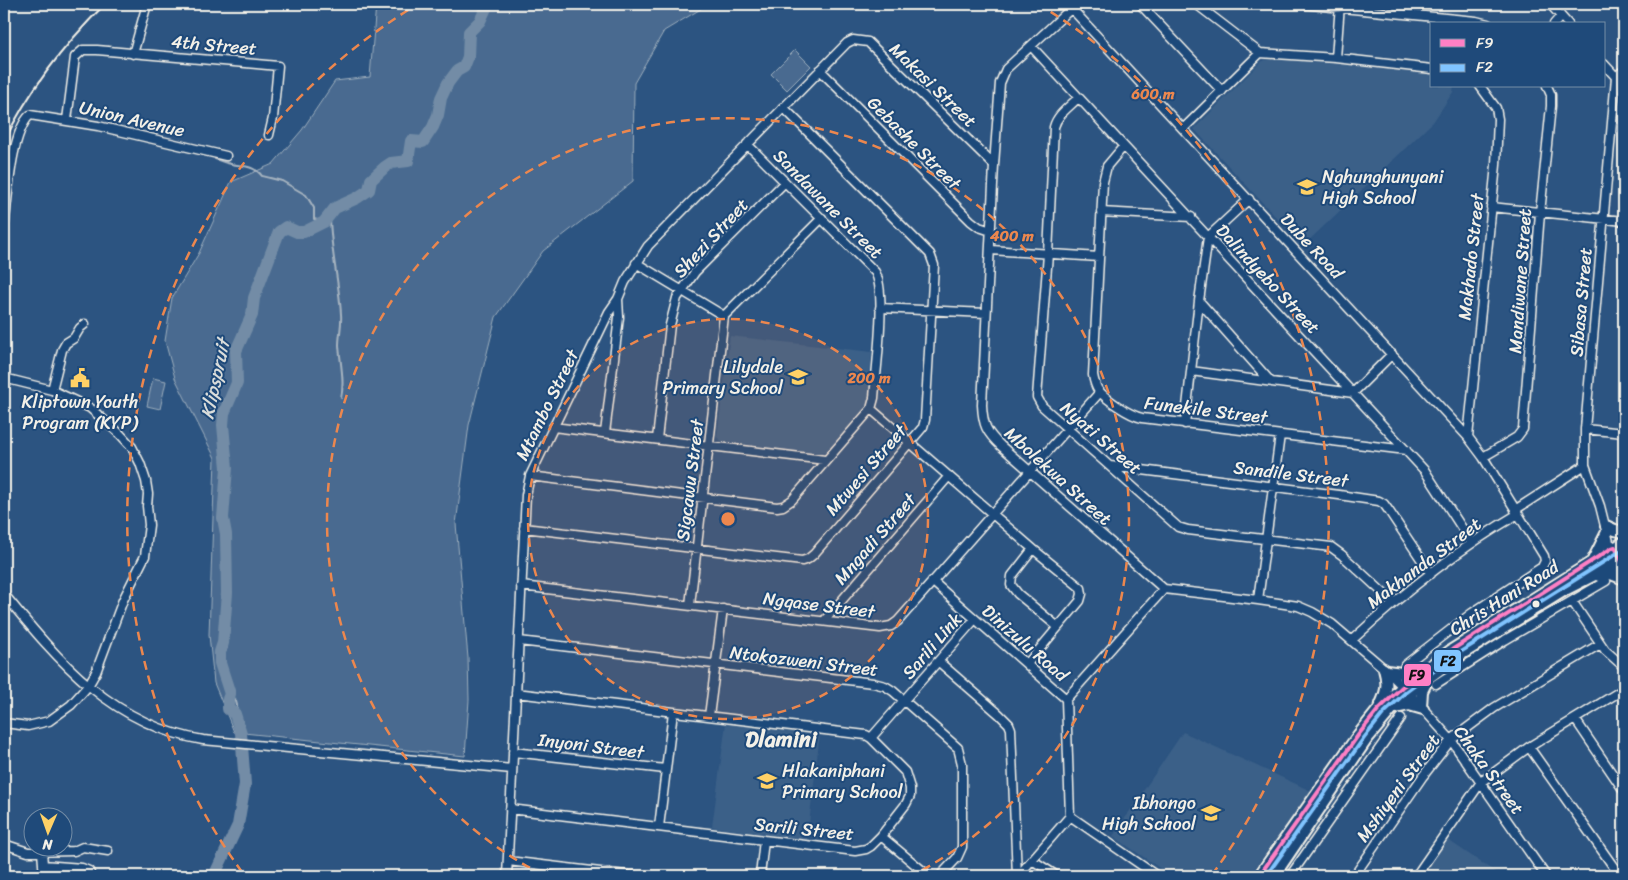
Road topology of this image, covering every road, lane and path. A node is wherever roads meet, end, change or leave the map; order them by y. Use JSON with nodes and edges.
{"nodes":[{"id":1,"x":147,"y":4,"type":"edge"},
{"id":2,"x":1140,"y":4,"type":"edge"},
{"id":3,"x":1196,"y":4,"type":"edge"},
{"id":4,"x":1301,"y":4,"type":"edge"},
{"id":5,"x":1550,"y":4,"type":"edge"},
{"id":6,"x":1073,"y":6,"type":"edge"},
{"id":7,"x":1204,"y":6,"type":"edge"},
{"id":8,"x":1340,"y":6,"type":"edge"},
{"id":9,"x":1562,"y":16,"type":"junction"},
{"id":10,"x":1480,"y":22,"type":"edge"},
{"id":11,"x":1556,"y":22,"type":"edge"},
{"id":12,"x":1566,"y":22,"type":"edge"},
{"id":13,"x":847,"y":42,"type":"joint"},
{"id":14,"x":1030,"y":46,"type":"junction"},
{"id":15,"x":1260,"y":53,"type":"junction"},
{"id":16,"x":133,"y":54,"type":"junction"},
{"id":17,"x":1336,"y":58,"type":"junction"},
{"id":18,"x":1606,"y":66,"type":"edge"},
{"id":19,"x":1430,"y":69,"type":"edge"},
{"id":20,"x":820,"y":70,"type":"junction"},
{"id":21,"x":1624,"y":70,"type":"edge"},
{"id":22,"x":1616,"y":77,"type":"junction"},
{"id":23,"x":1483,"y":88,"type":"edge"},
{"id":24,"x":1548,"y":88,"type":"edge"},
{"id":25,"x":1222,"y":91,"type":"junction"},
{"id":26,"x":1078,"y":98,"type":"junction"},
{"id":27,"x":783,"y":107,"type":"junction"},
{"id":28,"x":67,"y":120,"type":"junction"},
{"id":29,"x":1183,"y":129,"type":"junction"},
{"id":30,"x":269,"y":135,"type":"dead end"},
{"id":31,"x":747,"y":144,"type":"junction"},
{"id":32,"x":1123,"y":147,"type":"junction"},
{"id":33,"x":226,"y":156,"type":"dead end"},
{"id":34,"x":994,"y":165,"type":"junction"},
{"id":35,"x":784,"y":183,"type":"junction"},
{"id":36,"x":1249,"y":199,"type":"junction"},
{"id":37,"x":1491,"y":207,"type":"junction"},
{"id":38,"x":1102,"y":212,"type":"junction"},
{"id":39,"x":1540,"y":213,"type":"junction"},
{"id":40,"x":1191,"y":217,"type":"junction"},
{"id":41,"x":822,"y":218,"type":"junction"},
{"id":42,"x":1604,"y":219,"type":"junction"},
{"id":43,"x":1624,"y":221,"type":"edge"},
{"id":44,"x":4,"y":229,"type":"edge"},
{"id":45,"x":991,"y":231,"type":"junction"},
{"id":46,"x":1208,"y":236,"type":"junction"},
{"id":47,"x":991,"y":250,"type":"junction"},
{"id":48,"x":1048,"y":254,"type":"junction"},
{"id":49,"x":1099,"y":257,"type":"junction"},
{"id":50,"x":636,"y":263,"type":"junction"},
{"id":51,"x":682,"y":291,"type":"junction"},
{"id":52,"x":618,"y":299,"type":"junction"},
{"id":53,"x":1199,"y":301,"type":"junction"},
{"id":54,"x":880,"y":308,"type":"junction"},
{"id":55,"x":931,"y":310,"type":"junction"},
{"id":56,"x":986,"y":314,"type":"junction"},
{"id":57,"x":724,"y":316,"type":"junction"},
{"id":58,"x":85,"y":324,"type":"dead end"},
{"id":59,"x":1392,"y":354,"type":"junction"},
{"id":60,"x":1191,"y":372,"type":"junction"},
{"id":61,"x":4,"y":378,"type":"edge"},
{"id":62,"x":1270,"y":381,"type":"junction"},
{"id":63,"x":52,"y":390,"type":"junction"},
{"id":64,"x":1100,"y":392,"type":"junction"},
{"id":65,"x":1353,"y":393,"type":"junction"},
{"id":66,"x":871,"y":409,"type":"junction"},
{"id":67,"x":1185,"y":424,"type":"junction"},
{"id":68,"x":553,"y":427,"type":"junction"},
{"id":69,"x":1585,"y":429,"type":"junction"},
{"id":70,"x":1067,"y":430,"type":"junction"},
{"id":71,"x":1624,"y":432,"type":"edge"},
{"id":72,"x":605,"y":433,"type":"junction"},
{"id":73,"x":1280,"y":435,"type":"junction"},
{"id":74,"x":1468,"y":437,"type":"junction"},
{"id":75,"x":657,"y":439,"type":"junction"},
{"id":76,"x":909,"y":443,"type":"junction"},
{"id":77,"x":709,"y":445,"type":"junction"},
{"id":78,"x":1406,"y":450,"type":"junction"},
{"id":79,"x":1483,"y":457,"type":"junction"},
{"id":80,"x":826,"y":460,"type":"junction"},
{"id":81,"x":1584,"y":465,"type":"junction"},
{"id":82,"x":1110,"y":466,"type":"junction"},
{"id":83,"x":1030,"y":471,"type":"junction"},
{"id":84,"x":530,"y":476,"type":"junction"},
{"id":85,"x":949,"y":476,"type":"junction"},
{"id":86,"x":1273,"y":486,"type":"junction"},
{"id":87,"x":702,"y":497,"type":"junction"},
{"id":88,"x":1517,"y":512,"type":"junction"},
{"id":89,"x":992,"y":514,"type":"junction"},
{"id":90,"x":524,"y":528,"type":"junction"},
{"id":91,"x":1624,"y":532,"type":"edge"},
{"id":92,"x":1266,"y":539,"type":"junction"},
{"id":93,"x":1609,"y":540,"type":"junction"},
{"id":94,"x":1471,"y":542,"type":"junction"},
{"id":95,"x":1624,"y":542,"type":"edge"},
{"id":96,"x":696,"y":548,"type":"junction"},
{"id":97,"x":1034,"y":549,"type":"junction"},
{"id":98,"x":1592,"y":561,"type":"junction"},
{"id":99,"x":1622,"y":563,"type":"edge"},
{"id":100,"x":1431,"y":574,"type":"junction"},
{"id":101,"x":1624,"y":579,"type":"edge"},
{"id":102,"x":932,"y":581,"type":"junction"},
{"id":103,"x":1606,"y":581,"type":"dead end"},
{"id":104,"x":1580,"y":582,"type":"junction"},
{"id":105,"x":521,"y":586,"type":"junction"},
{"id":106,"x":1164,"y":589,"type":"junction"},
{"id":107,"x":4,"y":594,"type":"edge"},
{"id":108,"x":1258,"y":600,"type":"junction"},
{"id":109,"x":1572,"y":601,"type":"junction"},
{"id":110,"x":1393,"y":602,"type":"junction"},
{"id":111,"x":690,"y":605,"type":"junction"},
{"id":112,"x":723,"y":609,"type":"junction"},
{"id":113,"x":975,"y":619,"type":"junction"},
{"id":114,"x":824,"y":621,"type":"junction"},
{"id":115,"x":1058,"y":627,"type":"junction"},
{"id":116,"x":1352,"y":640,"type":"junction"},
{"id":117,"x":519,"y":641,"type":"junction"},
{"id":118,"x":1600,"y":644,"type":"junction"},
{"id":119,"x":938,"y":661,"type":"junction"},
{"id":120,"x":1027,"y":664,"type":"junction"},
{"id":121,"x":716,"y":665,"type":"junction"},
{"id":122,"x":1405,"y":665,"type":"dead end"},
{"id":123,"x":1624,"y":667,"type":"edge"},
{"id":124,"x":1386,"y":670,"type":"junction"},
{"id":125,"x":1431,"y":676,"type":"junction"},
{"id":126,"x":88,"y":686,"type":"junction"},
{"id":127,"x":1624,"y":689,"type":"edge"},
{"id":128,"x":1406,"y":690,"type":"junction"},
{"id":129,"x":516,"y":693,"type":"junction"},
{"id":130,"x":1066,"y":699,"type":"junction"},
{"id":131,"x":904,"y":700,"type":"junction"},
{"id":132,"x":1393,"y":708,"type":"junction"},
{"id":133,"x":1422,"y":708,"type":"junction"},
{"id":134,"x":1378,"y":710,"type":"junction"},
{"id":135,"x":673,"y":712,"type":"junction"},
{"id":136,"x":709,"y":716,"type":"junction"},
{"id":137,"x":1401,"y":718,"type":"dead end"},
{"id":138,"x":1575,"y":719,"type":"junction"},
{"id":139,"x":4,"y":723,"type":"edge"},
{"id":140,"x":872,"y":738,"type":"junction"},
{"id":141,"x":1451,"y":740,"type":"junction"},
{"id":142,"x":1530,"y":746,"type":"junction"},
{"id":143,"x":513,"y":752,"type":"junction"},
{"id":144,"x":512,"y":769,"type":"junction"},
{"id":145,"x":665,"y":769,"type":"junction"},
{"id":146,"x":1481,"y":782,"type":"junction"},
{"id":147,"x":1624,"y":791,"type":"edge"},
{"id":148,"x":510,"y":810,"type":"junction"},
{"id":149,"x":1070,"y":816,"type":"junction"},
{"id":150,"x":659,"y":828,"type":"junction"},
{"id":151,"x":881,"y":836,"type":"junction"},
{"id":152,"x":764,"y":840,"type":"junction"},
{"id":153,"x":4,"y":844,"type":"edge"},
{"id":154,"x":22,"y":850,"type":"edge"},
{"id":155,"x":108,"y":851,"type":"dead end"},
{"id":156,"x":72,"y":852,"type":"edge"},
{"id":157,"x":42,"y":858,"type":"edge"},
{"id":158,"x":1032,"y":860,"type":"junction"},
{"id":159,"x":508,"y":861,"type":"junction"},
{"id":160,"x":43,"y":865,"type":"junction"},
{"id":161,"x":68,"y":867,"type":"junction"},
{"id":162,"x":44,"y":876,"type":"edge"},
{"id":163,"x":68,"y":876,"type":"edge"},
{"id":164,"x":91,"y":876,"type":"edge"},
{"id":165,"x":507,"y":876,"type":"edge"},
{"id":166,"x":634,"y":876,"type":"edge"},
{"id":167,"x":760,"y":876,"type":"edge"},
{"id":168,"x":929,"y":876,"type":"edge"},
{"id":169,"x":940,"y":876,"type":"edge"},
{"id":170,"x":1017,"y":876,"type":"edge"},
{"id":171,"x":1057,"y":876,"type":"edge"},
{"id":172,"x":1157,"y":876,"type":"edge"},
{"id":173,"x":1259,"y":876,"type":"edge"},
{"id":174,"x":1274,"y":876,"type":"edge"},
{"id":175,"x":1290,"y":876,"type":"edge"},
{"id":176,"x":1354,"y":876,"type":"edge"},
{"id":177,"x":1416,"y":876,"type":"edge"},
{"id":178,"x":1546,"y":876,"type":"edge"},
{"id":179,"x":1620,"y":876,"type":"edge"}],
"edges":[{"from":1,"to":16,"type":"street"},
{"from":2,"to":25,"type":"street"},
{"from":3,"to":7,"type":"street"},
{"from":4,"to":8,"type":"street"},
{"from":5,"to":9,"type":"street"},
{"from":6,"to":14,"type":"street","name":"Mbolekwa Street"},
{"from":6,"to":29,"type":"street","name":"Dube Road"},
{"from":7,"to":15,"type":"street"},
{"from":8,"to":10,"type":"street"},
{"from":8,"to":17,"type":"street"},
{"from":9,"to":11,"type":"street"},
{"from":9,"to":12,"type":"street"},
{"from":13,"to":20,"type":"street","name":"Mtambo Street"},
{"from":13,"to":34,"type":"street","name":"Makasi Street"},
{"from":14,"to":26,"type":"street","name":"Dalindyebo Street"},
{"from":14,"to":34,"type":"street","name":"Mbolekwa Street"},
{"from":15,"to":17,"type":"street"},
{"from":15,"to":25,"type":"street"},
{"from":16,"to":28,"type":"street","name":"4th Street"},
{"from":16,"to":30,"type":"street","name":"4th Street"},
{"from":17,"to":19,"type":"street"},
{"from":18,"to":22,"type":"street"},
{"from":20,"to":27,"type":"street","name":"Mtambo Street"},
{"from":20,"to":45,"type":"street","name":"Gebashe Street"},
{"from":21,"to":22,"type":"street"},
{"from":22,"to":42,"type":"street","name":"Sibasa Street"},
{"from":23,"to":37,"type":"street","name":"Makhado Street"},
{"from":24,"to":39,"type":"street","name":"Mandiwane Street"},
{"from":25,"to":29,"type":"street"},
{"from":26,"to":32,"type":"street","name":"Dalindyebo Street"},
{"from":26,"to":48,"type":"street","name":"Nyati Street"},
{"from":27,"to":31,"type":"street","name":"Mtambo Street"},
{"from":27,"to":55,"type":"street","name":"Mtwesi Street"},
{"from":28,"to":33,"type":"street","name":"Union Avenue"},
{"from":28,"to":44,"type":"street","name":"Union Avenue"},
{"from":29,"to":36,"type":"street","name":"Dube Road"},
{"from":31,"to":35,"type":"street","name":"Sandawane Street"},
{"from":31,"to":50,"type":"street","name":"Mtambo Street"},
{"from":32,"to":38,"type":"street"},
{"from":32,"to":40,"type":"street","name":"Dalindyebo Street"},
{"from":34,"to":45,"type":"street","name":"Mbolekwa Street"},
{"from":35,"to":41,"type":"street","name":"Sandawane Street"},
{"from":35,"to":51,"type":"street","name":"Shezi Street"},
{"from":36,"to":46,"type":"street"},
{"from":36,"to":59,"type":"street","name":"Dube Road"},
{"from":37,"to":39,"type":"street"},
{"from":37,"to":74,"type":"street","name":"Makhado Street"},
{"from":38,"to":40,"type":"street"},
{"from":38,"to":49,"type":"street"},
{"from":39,"to":42,"type":"street"},
{"from":39,"to":79,"type":"street","name":"Mandiwane Street"},
{"from":40,"to":46,"type":"street","name":"Dalindyebo Street"},
{"from":41,"to":54,"type":"street","name":"Sandawane Street"},
{"from":41,"to":57,"type":"street"},
{"from":42,"to":43,"type":"street"},
{"from":42,"to":69,"type":"street","name":"Sibasa Street"},
{"from":45,"to":47,"type":"street","name":"Mbolekwa Street"},
{"from":46,"to":53,"type":"street"},
{"from":46,"to":65,"type":"street","name":"Dalindyebo Street"},
{"from":47,"to":48,"type":"street"},
{"from":47,"to":56,"type":"street","name":"Mbolekwa Street"},
{"from":48,"to":49,"type":"street"},
{"from":48,"to":70,"type":"street","name":"Nyati Street"},
{"from":49,"to":64,"type":"street"},
{"from":50,"to":51,"type":"street"},
{"from":50,"to":52,"type":"street","name":"Mtambo Street"},
{"from":51,"to":57,"type":"street"},
{"from":51,"to":75,"type":"street","name":"Shezi Street"},
{"from":52,"to":68,"type":"street","name":"Mtambo Street"},
{"from":52,"to":72,"type":"street"},
{"from":53,"to":60,"type":"street"},
{"from":53,"to":62,"type":"street"},
{"from":54,"to":55,"type":"street"},
{"from":54,"to":66,"type":"street","name":"Sandawane Street"},
{"from":55,"to":56,"type":"street"},
{"from":55,"to":76,"type":"street","name":"Mtwesi Street"},
{"from":56,"to":83,"type":"street","name":"Mbolekwa Street"},
{"from":57,"to":77,"type":"street","name":"Sigcawu Street"},
{"from":58,"to":63,"type":"street"},
{"from":59,"to":65,"type":"street"},
{"from":59,"to":74,"type":"street","name":"Dube Road"},
{"from":60,"to":62,"type":"street"},
{"from":60,"to":67,"type":"street"},
{"from":61,"to":63,"type":"street"},
{"from":62,"to":65,"type":"street"},
{"from":63,"to":126,"type":"street"},
{"from":64,"to":67,"type":"street","name":"Funekile Street"},
{"from":64,"to":70,"type":"street","name":"Ngqase Street"},
{"from":65,"to":78,"type":"street","name":"Dalindyebo Street"},
{"from":66,"to":76,"type":"street"},
{"from":66,"to":80,"type":"street"},
{"from":67,"to":73,"type":"street","name":"Funekile Street"},
{"from":68,"to":72,"type":"street"},
{"from":68,"to":84,"type":"street","name":"Mtambo Street"},
{"from":69,"to":71,"type":"street"},
{"from":69,"to":81,"type":"street","name":"Sibasa Street"},
{"from":70,"to":82,"type":"street","name":"Nyati Street"},
{"from":70,"to":83,"type":"street","name":"Ngqase Street"},
{"from":72,"to":75,"type":"street"},
{"from":73,"to":78,"type":"street","name":"Funekile Street"},
{"from":73,"to":86,"type":"street"},
{"from":74,"to":79,"type":"street","name":"Dube Road"},
{"from":75,"to":77,"type":"street"},
{"from":76,"to":85,"type":"street"},
{"from":76,"to":96,"type":"street","name":"Mtwesi Street"},
{"from":77,"to":80,"type":"street"},
{"from":77,"to":87,"type":"street","name":"Sigcawu Street"},
{"from":78,"to":94,"type":"street","name":"Dalindyebo Street"},
{"from":79,"to":88,"type":"street","name":"Dube Road"},
{"from":80,"to":87,"type":"street"},
{"from":81,"to":88,"type":"street","name":"Makhanda Street"},
{"from":81,"to":93,"type":"street","name":"Sibasa Street"},
{"from":82,"to":86,"type":"street","name":"Sandile Street"},
{"from":82,"to":92,"type":"street","name":"Nyati Street"},
{"from":83,"to":89,"type":"street","name":"Ngqase Street"},
{"from":83,"to":106,"type":"street","name":"Mbolekwa Street"},
{"from":84,"to":87,"type":"street"},
{"from":84,"to":90,"type":"street","name":"Mtambo Street"},
{"from":85,"to":89,"type":"street"},
{"from":85,"to":114,"type":"street","name":"Mngadi Street"},
{"from":86,"to":92,"type":"street"},
{"from":86,"to":100,"type":"street","name":"Sandile Street"},
{"from":87,"to":96,"type":"street","name":"Sigcawu Street"},
{"from":88,"to":94,"type":"street","name":"Makhanda Street"},
{"from":88,"to":122,"type":"street","name":"Dube Road"},
{"from":89,"to":97,"type":"street"},
{"from":89,"to":102,"type":"street","name":"Ngqase Street"},
{"from":90,"to":96,"type":"street","name":"Mtwesi Street"},
{"from":90,"to":105,"type":"street","name":"Mtambo Street"},
{"from":91,"to":93,"type":"main road"},
{"from":92,"to":108,"type":"street"},
{"from":92,"to":110,"type":"street","name":"Nyati Street"},
{"from":93,"to":95,"type":"main road","name":"Chris Hani Road"},
{"from":93,"to":98,"type":"main road"},
{"from":93,"to":98,"type":"main road","name":"Chris Hani Road"},
{"from":93,"to":99,"type":"street","name":"Sibasa Street"},
{"from":94,"to":100,"type":"street","name":"Makhanda Street"},
{"from":96,"to":111,"type":"street","name":"Sigcawu Street"},
{"from":97,"to":115,"type":"street"},
{"from":97,"to":115,"type":"street"},
{"from":98,"to":125,"type":"main road","name":"Chris Hani Road"},
{"from":99,"to":101,"type":"street","name":"Sibasa Street"},
{"from":99,"to":104,"type":"main road","name":"Chris Hani Road"},
{"from":100,"to":110,"type":"street","name":"Makhanda Street"},
{"from":101,"to":104,"type":"main road"},
{"from":102,"to":113,"type":"street","name":"Dinizulu Road"},
{"from":102,"to":114,"type":"street","name":"Ngqase Street"},
{"from":103,"to":109,"type":"street"},
{"from":104,"to":125,"type":"main road","name":"Chris Hani Road"},
{"from":105,"to":111,"type":"street","name":"Ngqase Street"},
{"from":105,"to":117,"type":"street","name":"Mtambo Street"},
{"from":106,"to":108,"type":"street"},
{"from":106,"to":130,"type":"street"},
{"from":107,"to":126,"type":"street"},
{"from":108,"to":116,"type":"street"},
{"from":109,"to":118,"type":"street"},
{"from":109,"to":125,"type":"street"},
{"from":110,"to":116,"type":"street","name":"Makhanda Street"},
{"from":111,"to":112,"type":"street","name":"Ngqase Street"},
{"from":112,"to":114,"type":"street","name":"Ngqase Street"},
{"from":112,"to":121,"type":"street"},
{"from":113,"to":119,"type":"street","name":"Sarili Link"},
{"from":113,"to":120,"type":"street","name":"Dinizulu Road"},
{"from":115,"to":120,"type":"street"},
{"from":116,"to":124,"type":"street"},
{"from":117,"to":121,"type":"street","name":"Ntokozweni Street"},
{"from":117,"to":129,"type":"street","name":"Mtambo Street"},
{"from":118,"to":123,"type":"street"},
{"from":118,"to":141,"type":"street","name":"Mshiyeni Street"},
{"from":119,"to":131,"type":"street","name":"Sarili Link"},
{"from":119,"to":170,"type":"street"},
{"from":120,"to":130,"type":"street","name":"Dinizulu Road"},
{"from":121,"to":131,"type":"street","name":"Ntokozweni Street"},
{"from":121,"to":136,"type":"street"},
{"from":124,"to":125,"type":"main road"},
{"from":124,"to":128,"type":"street"},
{"from":124,"to":134,"type":"main road"},
{"from":125,"to":128,"type":"main road","name":"Chris Hani Road"},
{"from":125,"to":133,"type":"main road"},
{"from":126,"to":139,"type":"street"},
{"from":126,"to":144,"type":"street"},
{"from":127,"to":138,"type":"street"},
{"from":128,"to":132,"type":"main road","name":"Chris Hani Road"},
{"from":128,"to":133,"type":"street","name":"Chaka Street"},
{"from":128,"to":134,"type":"main road","name":"Chris Hani Road"},
{"from":129,"to":135,"type":"street"},
{"from":129,"to":143,"type":"street","name":"Mtambo Street"},
{"from":130,"to":149,"type":"street","name":"Dinizulu Road"},
{"from":131,"to":140,"type":"street","name":"Sarili Link"},
{"from":131,"to":169,"type":"street","name":"Ntokozweni Street"},
{"from":132,"to":133,"type":"main road"},
{"from":132,"to":174,"type":"main road","name":"Chris Hani Road"},
{"from":133,"to":141,"type":"street","name":"Chaka Street"},
{"from":134,"to":173,"type":"main road","name":"Chris Hani Road"},
{"from":135,"to":136,"type":"street"},
{"from":135,"to":145,"type":"street"},
{"from":136,"to":140,"type":"street"},
{"from":137,"to":175,"type":"street"},
{"from":138,"to":142,"type":"street"},
{"from":138,"to":147,"type":"street"},
{"from":140,"to":151,"type":"street","name":"Sarili Street"},
{"from":141,"to":146,"type":"street","name":"Chaka Street"},
{"from":141,"to":176,"type":"street","name":"Mshiyeni Street"},
{"from":142,"to":146,"type":"street"},
{"from":142,"to":179,"type":"street"},
{"from":143,"to":144,"type":"street","name":"Mtambo Street"},
{"from":143,"to":145,"type":"street","name":"Inyoni Street"},
{"from":144,"to":148,"type":"street","name":"Mtambo Street"},
{"from":145,"to":150,"type":"street"},
{"from":146,"to":177,"type":"street"},
{"from":146,"to":178,"type":"street","name":"Chaka Street"},
{"from":148,"to":150,"type":"street","name":"Sarili Street"},
{"from":148,"to":159,"type":"street","name":"Mtambo Street"},
{"from":149,"to":158,"type":"street"},
{"from":149,"to":172,"type":"street"},
{"from":150,"to":152,"type":"street","name":"Sarili Street"},
{"from":151,"to":152,"type":"street","name":"Sarili Street"},
{"from":151,"to":168,"type":"street"},
{"from":152,"to":167,"type":"street"},
{"from":153,"to":154,"type":"street"},
{"from":155,"to":156,"type":"street"},
{"from":157,"to":160,"type":"street"},
{"from":158,"to":170,"type":"street"},
{"from":158,"to":171,"type":"street"},
{"from":159,"to":165,"type":"street","name":"Mtambo Street"},
{"from":159,"to":166,"type":"street"},
{"from":160,"to":161,"type":"street"},
{"from":160,"to":162,"type":"street"},
{"from":161,"to":163,"type":"street"},
{"from":161,"to":164,"type":"street"}]}
